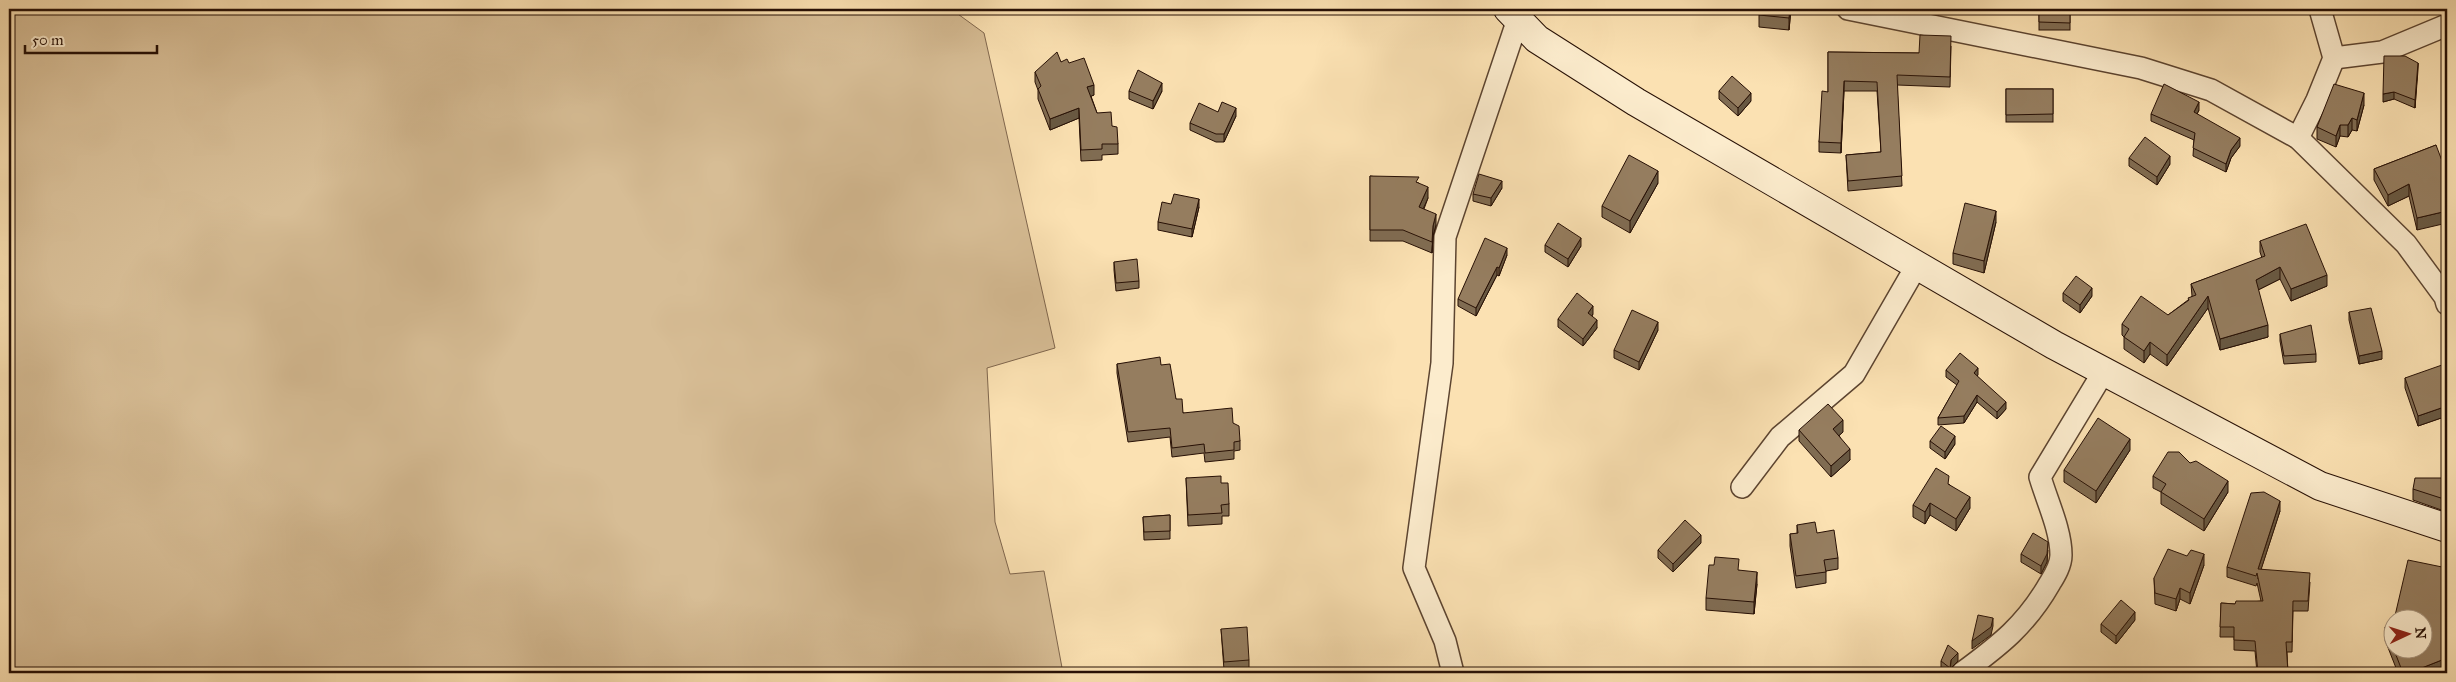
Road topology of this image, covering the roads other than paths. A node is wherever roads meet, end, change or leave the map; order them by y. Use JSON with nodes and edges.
{"nodes":[{"id":1,"x":1848,"y":9,"type":"edge"},
{"id":2,"x":2320,"y":9,"type":"edge"},
{"id":3,"x":1513,"y":14,"type":"edge"},
{"id":4,"x":2447,"y":24,"type":"edge"},
{"id":5,"x":2334,"y":58,"type":"junction"},
{"id":6,"x":2298,"y":138,"type":"junction"},
{"id":7,"x":1917,"y":265,"type":"junction"},
{"id":8,"x":2447,"y":304,"type":"edge"},
{"id":9,"x":2104,"y":371,"type":"junction"},
{"id":10,"x":1742,"y":487,"type":"dead end"},
{"id":11,"x":2447,"y":528,"type":"edge"},
{"id":12,"x":1453,"y":673,"type":"edge"},
{"id":13,"x":1962,"y":673,"type":"edge"}],
"edges":[{"from":1,"to":6,"type":"street"},
{"from":2,"to":5,"type":"street"},
{"from":3,"to":7,"type":"street"},
{"from":3,"to":12,"type":"street"},
{"from":4,"to":5,"type":"street"},
{"from":5,"to":6,"type":"street"},
{"from":6,"to":8,"type":"street"},
{"from":7,"to":9,"type":"street"},
{"from":7,"to":10,"type":"street"},
{"from":9,"to":11,"type":"street"},
{"from":9,"to":13,"type":"street"}]}
